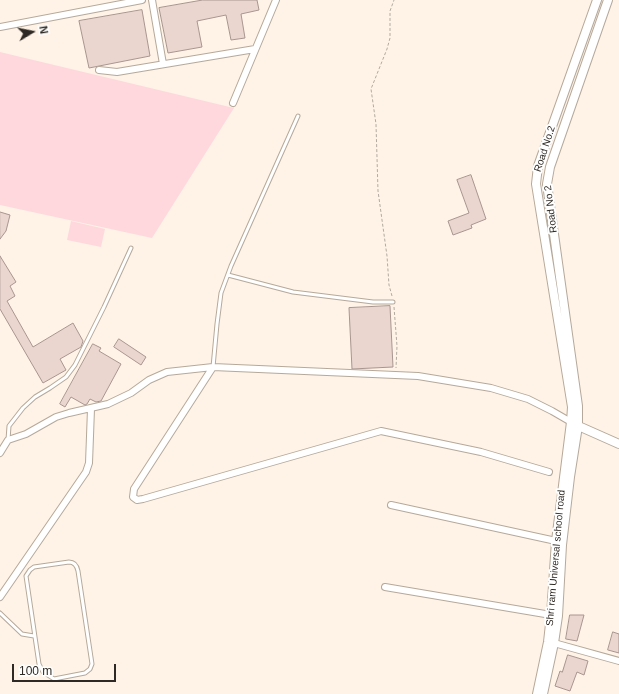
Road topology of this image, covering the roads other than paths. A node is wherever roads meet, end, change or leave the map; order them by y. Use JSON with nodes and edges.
{"nodes":[{"id":1,"x":142,"y":0,"type":"edge"},
{"id":2,"x":152,"y":0,"type":"edge"},
{"id":3,"x":276,"y":0,"type":"edge"},
{"id":4,"x":597,"y":0,"type":"edge"},
{"id":5,"x":608,"y":0,"type":"edge"},
{"id":6,"x":119,"y":2,"type":"edge"},
{"id":7,"x":0,"y":27,"type":"edge"},
{"id":8,"x":255,"y":49,"type":"junction"},
{"id":9,"x":163,"y":64,"type":"junction"},
{"id":10,"x":99,"y":70,"type":"dead end"},
{"id":11,"x":233,"y":104,"type":"dead end"},
{"id":12,"x":298,"y":116,"type":"dead end"},
{"id":13,"x":131,"y":248,"type":"dead end"},
{"id":14,"x":228,"y":275,"type":"junction"},
{"id":15,"x":393,"y":302,"type":"road end"},
{"id":16,"x":213,"y":367,"type":"junction"},
{"id":17,"x":91,"y":409,"type":"junction"},
{"id":18,"x":575,"y":424,"type":"junction"},
{"id":19,"x":8,"y":440,"type":"junction"},
{"id":20,"x":619,"y":444,"type":"edge"},
{"id":21,"x":0,"y":453,"type":"edge"},
{"id":22,"x":549,"y":472,"type":"dead end"},
{"id":23,"x":392,"y":505,"type":"dead end"},
{"id":24,"x":556,"y":541,"type":"junction"},
{"id":25,"x":385,"y":587,"type":"dead end"},
{"id":26,"x":0,"y":597,"type":"edge"},
{"id":27,"x":0,"y":613,"type":"edge"},
{"id":28,"x":551,"y":615,"type":"junction"},
{"id":29,"x":34,"y":636,"type":"junction"},
{"id":30,"x":554,"y":643,"type":"junction"},
{"id":31,"x":619,"y":661,"type":"edge"},
{"id":32,"x":543,"y":694,"type":"edge"}],
"edges":[{"from":1,"to":6,"type":"street"},
{"from":2,"to":9,"type":"street"},
{"from":3,"to":8,"type":"street"},
{"from":4,"to":18,"type":"street","name":"Road No.2"},
{"from":5,"to":18,"type":"street","name":"Road No 2"},
{"from":6,"to":7,"type":"street"},
{"from":8,"to":9,"type":"street"},
{"from":8,"to":11,"type":"street"},
{"from":9,"to":10,"type":"street"},
{"from":12,"to":14,"type":"lane"},
{"from":13,"to":19,"type":"lane"},
{"from":14,"to":15,"type":"lane"},
{"from":14,"to":16,"type":"lane"},
{"from":16,"to":17,"type":"street"},
{"from":16,"to":18,"type":"street"},
{"from":16,"to":22,"type":"street"},
{"from":17,"to":19,"type":"street"},
{"from":17,"to":26,"type":"street"},
{"from":18,"to":20,"type":"street"},
{"from":18,"to":24,"type":"street","name":"Shri ram Universal school road"},
{"from":18,"to":30,"type":"street","name":"Shri ram Universal school road"},
{"from":19,"to":21,"type":"street"},
{"from":23,"to":24,"type":"street"},
{"from":24,"to":28,"type":"street","name":"Shri ram Universal school road"},
{"from":25,"to":28,"type":"street"},
{"from":27,"to":29,"type":"lane"},
{"from":28,"to":32,"type":"street","name":"Shri ram Universal school road"},
{"from":29,"to":29,"type":"lane"},
{"from":30,"to":31,"type":"street"},
{"from":30,"to":32,"type":"street","name":"Shri ram Universal school road"}]}
